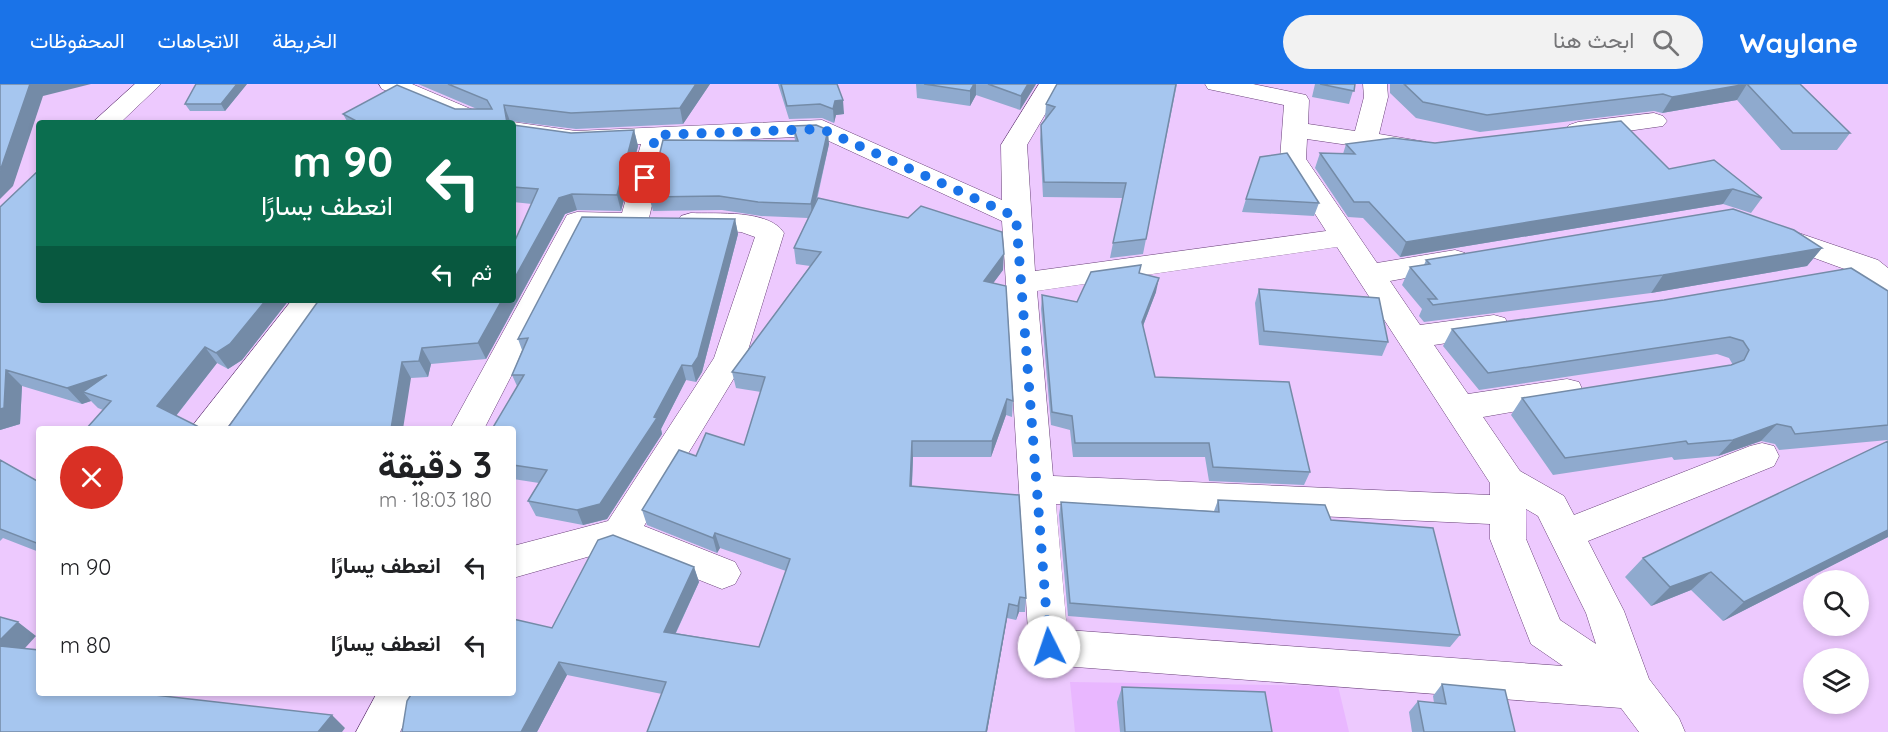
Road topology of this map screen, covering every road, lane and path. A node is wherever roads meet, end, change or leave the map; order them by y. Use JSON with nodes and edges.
{"nodes":[{"id":1,"x":149,"y":84,"type":"edge"},
{"id":2,"x":391,"y":84,"type":"edge"},
{"id":3,"x":1051,"y":84,"type":"edge"},
{"id":4,"x":1217,"y":84,"type":"edge"},
{"id":5,"x":1375,"y":84,"type":"edge"},
{"id":6,"x":108,"y":120,"type":"edge"},
{"id":7,"x":473,"y":120,"type":"edge"},
{"id":8,"x":1654,"y":121,"type":"dead end"},
{"id":9,"x":516,"y":130,"type":"edge"},
{"id":10,"x":1295,"y":130,"type":"junction"},
{"id":11,"x":1559,"y":132,"type":"edge"},
{"id":12,"x":656,"y":135,"type":"junction"},
{"id":13,"x":1365,"y":140,"type":"junction"},
{"id":14,"x":1440,"y":147,"type":"edge"},
{"id":15,"x":1016,"y":217,"type":"junction"},
{"id":16,"x":634,"y":222,"type":"junction"},
{"id":17,"x":1756,"y":227,"type":"edge"},
{"id":18,"x":1346,"y":237,"type":"junction"},
{"id":19,"x":1476,"y":256,"type":"edge"},
{"id":20,"x":1370,"y":274,"type":"junction"},
{"id":21,"x":1878,"y":275,"type":"edge"},
{"id":22,"x":1811,"y":277,"type":"edge"},
{"id":23,"x":1021,"y":283,"type":"junction"},
{"id":24,"x":306,"y":303,"type":"edge"},
{"id":25,"x":1526,"y":322,"type":"edge"},
{"id":26,"x":1412,"y":337,"type":"junction"},
{"id":27,"x":1600,"y":386,"type":"edge"},
{"id":28,"x":1460,"y":408,"type":"junction"},
{"id":29,"x":209,"y":426,"type":"edge"},
{"id":30,"x":469,"y":426,"type":"edge"},
{"id":31,"x":1762,"y":456,"type":"dead end"},
{"id":32,"x":1037,"y":489,"type":"junction"},
{"id":33,"x":1508,"y":495,"type":"junction"},
{"id":34,"x":620,"y":533,"type":"junction"},
{"id":35,"x":1565,"y":534,"type":"junction"},
{"id":36,"x":516,"y":561,"type":"edge"},
{"id":37,"x":723,"y":573,"type":"dead end"},
{"id":38,"x":1632,"y":690,"type":"junction"},
{"id":39,"x":397,"y":696,"type":"edge"},
{"id":40,"x":377,"y":732,"type":"edge"},
{"id":41,"x":1664,"y":732,"type":"edge"}],
"edges":[{"from":1,"to":6,"type":"street"},
{"from":2,"to":7,"type":"street"},
{"from":3,"to":15,"type":"street"},
{"from":4,"to":10,"type":"street"},
{"from":5,"to":13,"type":"street"},
{"from":8,"to":11,"type":"street"},
{"from":9,"to":12,"type":"street"},
{"from":10,"to":13,"type":"street"},
{"from":10,"to":18,"type":"street"},
{"from":12,"to":15,"type":"street"},
{"from":12,"to":16,"type":"street"},
{"from":13,"to":14,"type":"street"},
{"from":15,"to":23,"type":"street"},
{"from":16,"to":30,"type":"street"},
{"from":16,"to":34,"type":"street"},
{"from":17,"to":21,"type":"street"},
{"from":18,"to":20,"type":"street"},
{"from":18,"to":23,"type":"street"},
{"from":19,"to":20,"type":"street"},
{"from":20,"to":26,"type":"street"},
{"from":21,"to":22,"type":"street"},
{"from":23,"to":32,"type":"street"},
{"from":24,"to":29,"type":"street"},
{"from":25,"to":26,"type":"street"},
{"from":26,"to":28,"type":"street"},
{"from":27,"to":28,"type":"street"},
{"from":28,"to":33,"type":"street"},
{"from":31,"to":35,"type":"street"},
{"from":32,"to":33,"type":"street"},
{"from":32,"to":38,"type":"street"},
{"from":33,"to":35,"type":"street"},
{"from":33,"to":38,"type":"street"},
{"from":34,"to":36,"type":"street"},
{"from":34,"to":37,"type":"street"},
{"from":35,"to":38,"type":"street"},
{"from":38,"to":41,"type":"street"},
{"from":39,"to":40,"type":"street"}]}
